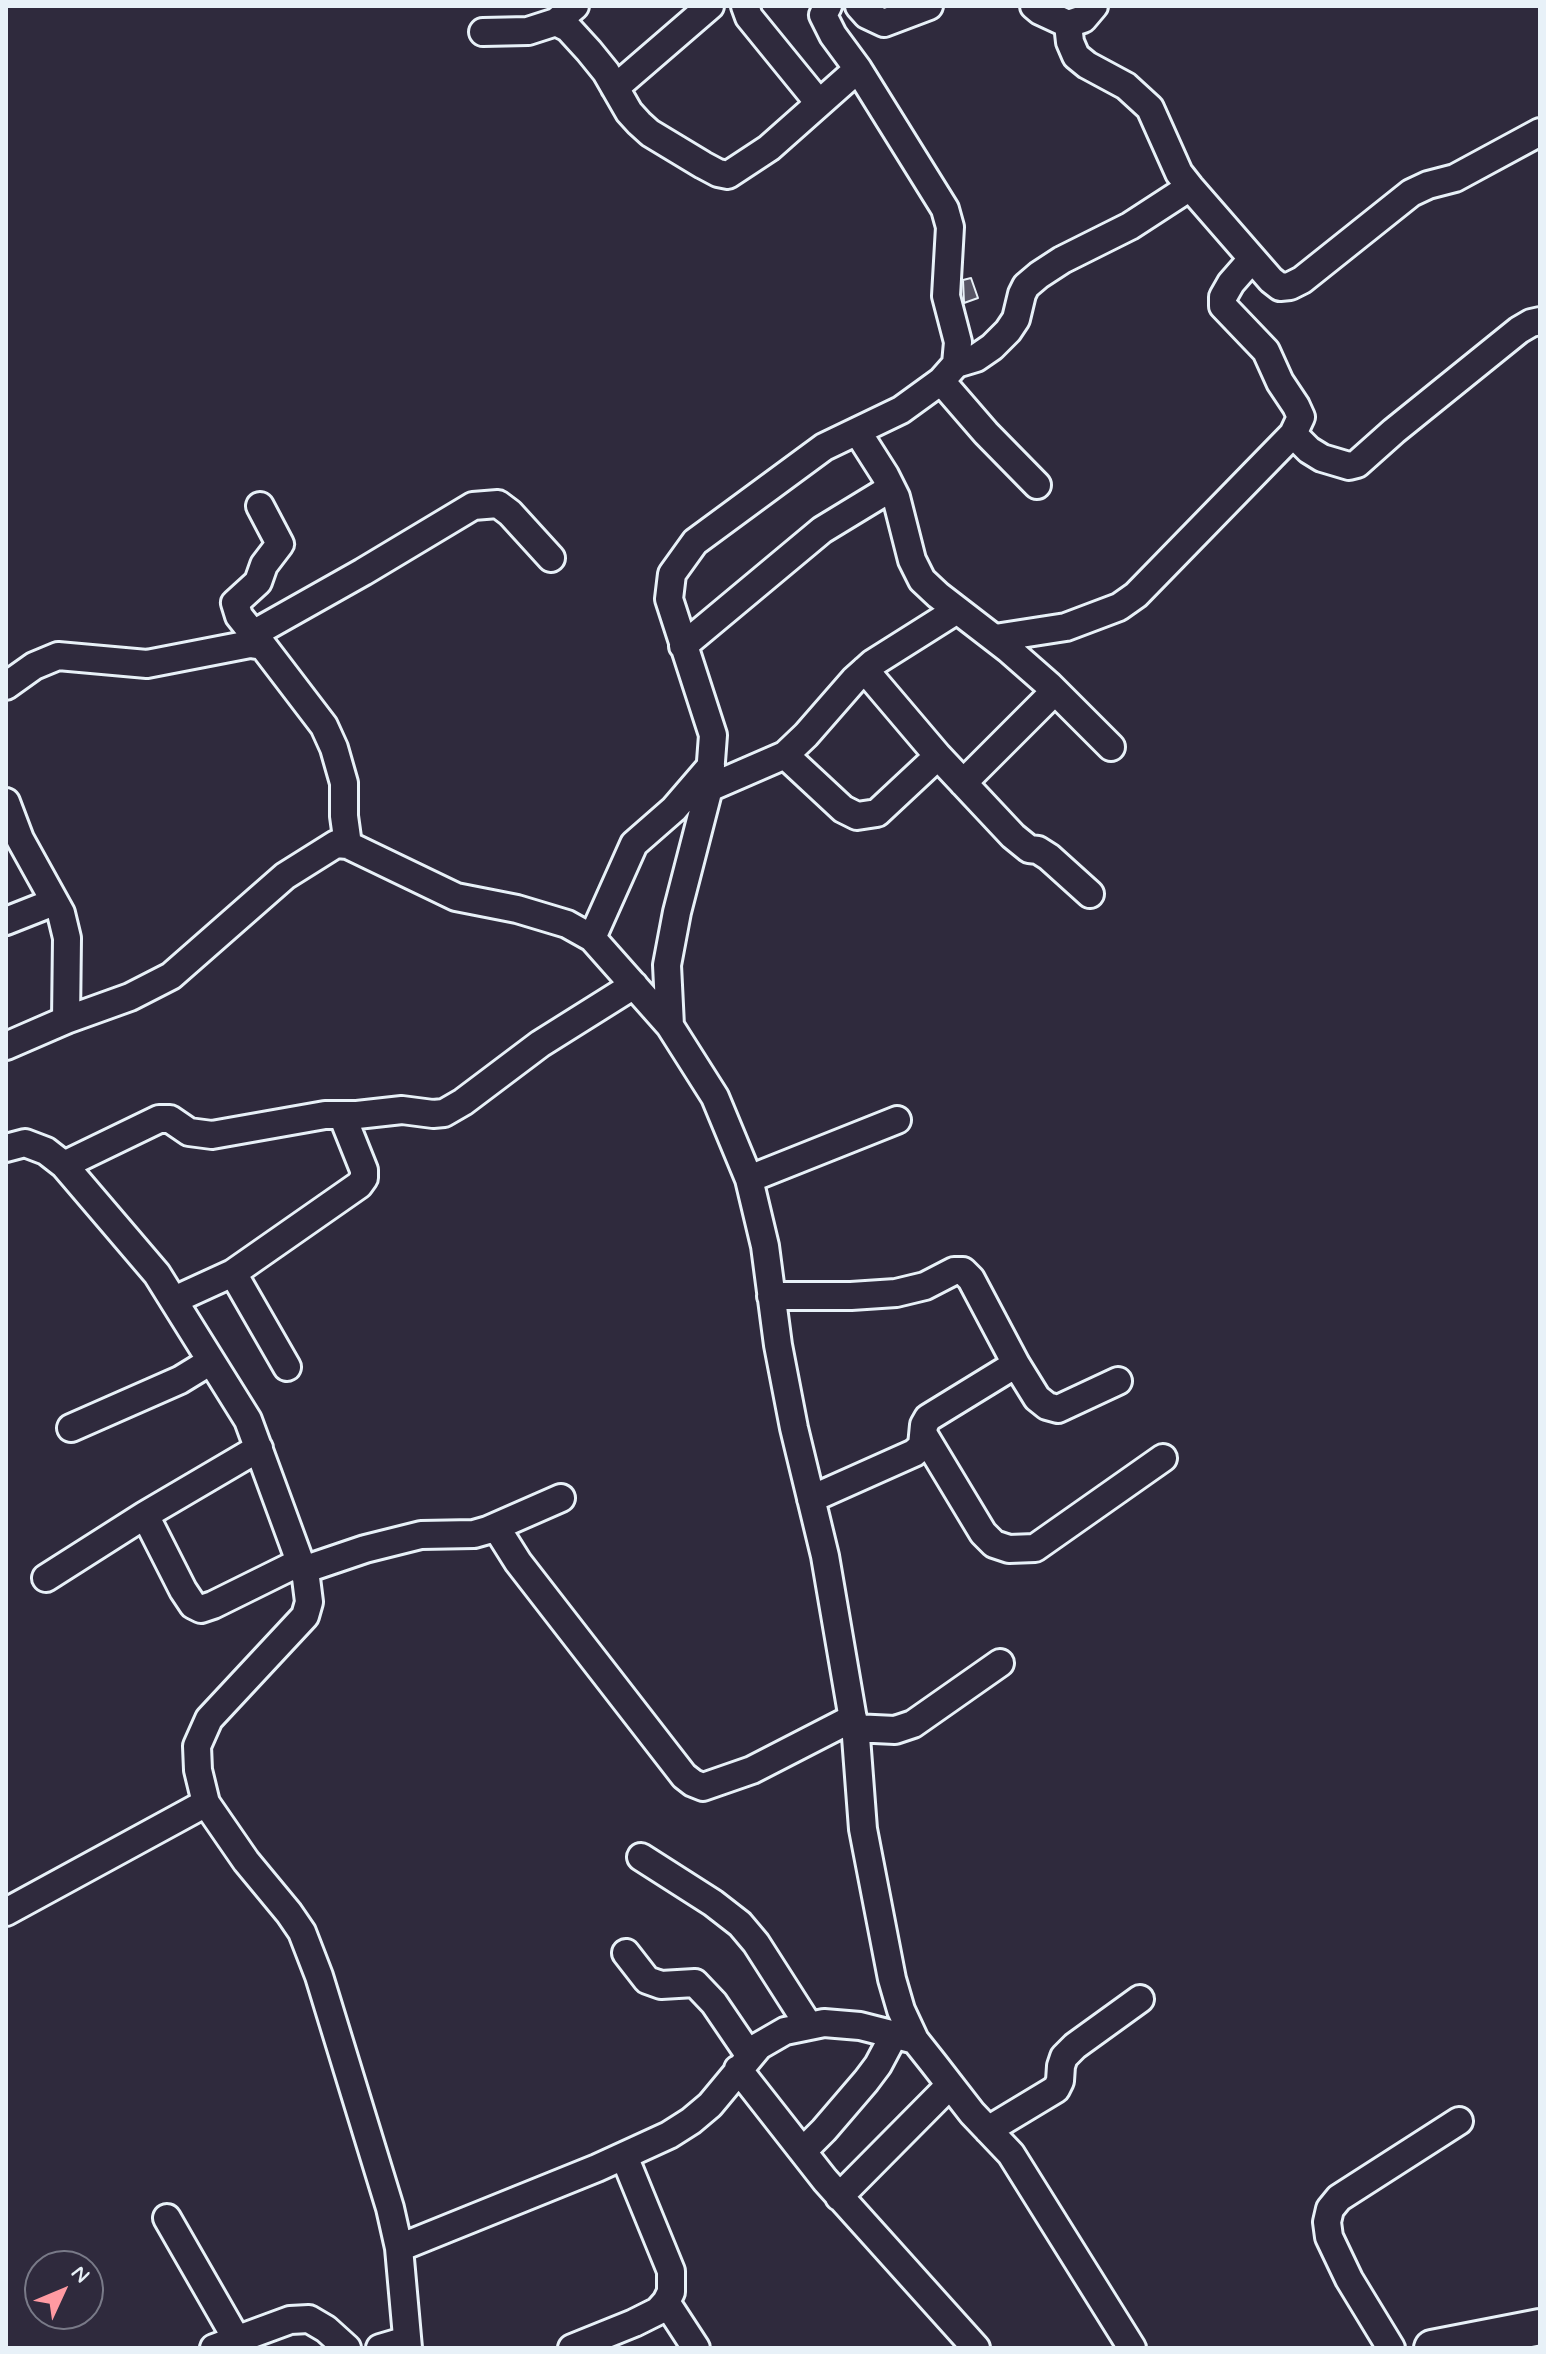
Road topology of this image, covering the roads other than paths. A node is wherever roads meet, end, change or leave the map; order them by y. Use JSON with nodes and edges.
{"nodes":[{"id":1,"x":745,"y":6,"type":"edge"},
{"id":2,"x":828,"y":6,"type":"edge"},
{"id":3,"x":859,"y":6,"type":"edge"},
{"id":4,"x":929,"y":6,"type":"edge"},
{"id":5,"x":1034,"y":6,"type":"edge"},
{"id":6,"x":1094,"y":6,"type":"edge"},
{"id":7,"x":702,"y":9,"type":"edge"},
{"id":8,"x":566,"y":14,"type":"edge"},
{"id":9,"x":1068,"y":24,"type":"junction"},
{"id":10,"x":483,"y":32,"type":"dead end"},
{"id":11,"x":858,"y":69,"type":"junction"},
{"id":12,"x":615,"y":88,"type":"junction"},
{"id":13,"x":819,"y":103,"type":"junction"},
{"id":14,"x":1540,"y":132,"type":"edge"},
{"id":15,"x":1190,"y":187,"type":"junction"},
{"id":16,"x":1252,"y":259,"type":"junction"},
{"id":17,"x":1540,"y":321,"type":"edge"},
{"id":18,"x":948,"y":373,"type":"junction"},
{"id":19,"x":857,"y":431,"type":"junction"},
{"id":20,"x":1293,"y":434,"type":"junction"},
{"id":21,"x":1037,"y":485,"type":"dead end"},
{"id":22,"x":891,"y":488,"type":"junction"},
{"id":23,"x":260,"y":506,"type":"dead end"},
{"id":24,"x":551,"y":558,"type":"dead end"},
{"id":25,"x":957,"y":610,"type":"junction"},
{"id":26,"x":995,"y":638,"type":"junction"},
{"id":27,"x":258,"y":640,"type":"junction"},
{"id":28,"x":683,"y":646,"type":"junction"},
{"id":29,"x":865,"y":670,"type":"junction"},
{"id":30,"x":6,"y":686,"type":"edge"},
{"id":31,"x":1055,"y":691,"type":"junction"},
{"id":32,"x":1111,"y":747,"type":"dead end"},
{"id":33,"x":785,"y":755,"type":"junction"},
{"id":34,"x":938,"y":756,"type":"junction"},
{"id":35,"x":710,"y":777,"type":"junction"},
{"id":36,"x":963,"y":783,"type":"junction"},
{"id":37,"x":9,"y":818,"type":"edge"},
{"id":38,"x":348,"y":845,"type":"junction"},
{"id":39,"x":1090,"y":894,"type":"dead end"},
{"id":40,"x":54,"y":902,"type":"junction"},
{"id":41,"x":6,"y":921,"type":"edge"},
{"id":42,"x":592,"y":938,"type":"junction"},
{"id":43,"x":634,"y":985,"type":"junction"},
{"id":44,"x":66,"y":1020,"type":"junction"},
{"id":45,"x":670,"y":1026,"type":"junction"},
{"id":46,"x":6,"y":1046,"type":"edge"},
{"id":47,"x":342,"y":1115,"type":"junction"},
{"id":48,"x":897,"y":1120,"type":"dead end"},
{"id":49,"x":6,"y":1148,"type":"edge"},
{"id":50,"x":64,"y":1165,"type":"junction"},
{"id":51,"x":749,"y":1179,"type":"junction"},
{"id":52,"x":233,"y":1273,"type":"junction"},
{"id":53,"x":771,"y":1296,"type":"junction"},
{"id":54,"x":174,"y":1300,"type":"junction"},
{"id":55,"x":211,"y":1361,"type":"junction"},
{"id":56,"x":1016,"y":1364,"type":"junction"},
{"id":57,"x":287,"y":1367,"type":"dead end"},
{"id":58,"x":1118,"y":1381,"type":"dead end"},
{"id":59,"x":71,"y":1428,"type":"dead end"},
{"id":60,"x":924,"y":1435,"type":"junction"},
{"id":61,"x":259,"y":1448,"type":"junction"},
{"id":62,"x":1163,"y":1458,"type":"dead end"},
{"id":63,"x":561,"y":1498,"type":"dead end"},
{"id":64,"x":811,"y":1499,"type":"junction"},
{"id":65,"x":145,"y":1515,"type":"junction"},
{"id":66,"x":496,"y":1527,"type":"junction"},
{"id":67,"x":301,"y":1566,"type":"junction"},
{"id":68,"x":46,"y":1578,"type":"dead end"},
{"id":69,"x":1000,"y":1663,"type":"dead end"},
{"id":70,"x":854,"y":1723,"type":"junction"},
{"id":71,"x":206,"y":1803,"type":"junction"},
{"id":72,"x":641,"y":1857,"type":"dead end"},
{"id":73,"x":6,"y":1912,"type":"edge"},
{"id":74,"x":626,"y":1953,"type":"dead end"},
{"id":75,"x":1140,"y":1999,"type":"dead end"},
{"id":76,"x":809,"y":2026,"type":"junction"},
{"id":77,"x":905,"y":2037,"type":"junction"},
{"id":78,"x":744,"y":2063,"type":"junction"},
{"id":79,"x":950,"y":2085,"type":"junction"},
{"id":80,"x":1459,"y":2121,"type":"dead end"},
{"id":81,"x":988,"y":2130,"type":"junction"},
{"id":82,"x":803,"y":2151,"type":"junction"},
{"id":83,"x":624,"y":2156,"type":"junction"},
{"id":84,"x":839,"y":2197,"type":"junction"},
{"id":85,"x":167,"y":2218,"type":"dead end"},
{"id":86,"x":399,"y":2248,"type":"junction"},
{"id":87,"x":666,"y":2302,"type":"junction"},
{"id":88,"x":1540,"y":2327,"type":"edge"},
{"id":89,"x":226,"y":2344,"type":"edge"},
{"id":90,"x":408,"y":2344,"type":"edge"},
{"id":91,"x":347,"y":2348,"type":"edge"},
{"id":92,"x":380,"y":2348,"type":"edge"},
{"id":93,"x":572,"y":2348,"type":"edge"},
{"id":94,"x":696,"y":2348,"type":"edge"},
{"id":95,"x":976,"y":2348,"type":"edge"},
{"id":96,"x":1132,"y":2348,"type":"edge"},
{"id":97,"x":1391,"y":2348,"type":"edge"},
{"id":98,"x":1432,"y":2348,"type":"edge"}],
"edges":[{"from":1,"to":13,"type":"street"},
{"from":2,"to":11,"type":"street"},
{"from":3,"to":4,"type":"street"},
{"from":5,"to":9,"type":"street"},
{"from":6,"to":9,"type":"street"},
{"from":7,"to":12,"type":"street"},
{"from":8,"to":10,"type":"street"},
{"from":8,"to":12,"type":"street"},
{"from":9,"to":15,"type":"street"},
{"from":11,"to":13,"type":"street"},
{"from":11,"to":18,"type":"street"},
{"from":12,"to":13,"type":"street"},
{"from":14,"to":16,"type":"street"},
{"from":15,"to":16,"type":"street"},
{"from":15,"to":18,"type":"street"},
{"from":16,"to":20,"type":"street"},
{"from":17,"to":20,"type":"street"},
{"from":18,"to":19,"type":"street"},
{"from":18,"to":21,"type":"street"},
{"from":19,"to":22,"type":"street"},
{"from":19,"to":28,"type":"street"},
{"from":20,"to":26,"type":"street"},
{"from":22,"to":25,"type":"street"},
{"from":22,"to":28,"type":"street"},
{"from":23,"to":27,"type":"street"},
{"from":24,"to":27,"type":"street"},
{"from":25,"to":26,"type":"street"},
{"from":25,"to":29,"type":"street"},
{"from":26,"to":31,"type":"street"},
{"from":27,"to":30,"type":"street"},
{"from":27,"to":38,"type":"street"},
{"from":28,"to":35,"type":"street"},
{"from":29,"to":33,"type":"street"},
{"from":29,"to":34,"type":"street"},
{"from":31,"to":32,"type":"street"},
{"from":31,"to":36,"type":"street"},
{"from":33,"to":34,"type":"street"},
{"from":33,"to":35,"type":"street"},
{"from":34,"to":36,"type":"street"},
{"from":35,"to":42,"type":"street"},
{"from":35,"to":45,"type":"street"},
{"from":36,"to":39,"type":"street"},
{"from":37,"to":40,"type":"street"},
{"from":38,"to":42,"type":"street"},
{"from":38,"to":44,"type":"street"},
{"from":40,"to":41,"type":"street"},
{"from":40,"to":44,"type":"street"},
{"from":42,"to":43,"type":"street"},
{"from":43,"to":45,"type":"street"},
{"from":43,"to":47,"type":"street"},
{"from":44,"to":46,"type":"street"},
{"from":45,"to":51,"type":"street"},
{"from":47,"to":50,"type":"street"},
{"from":47,"to":52,"type":"street"},
{"from":48,"to":51,"type":"street"},
{"from":49,"to":50,"type":"street"},
{"from":50,"to":54,"type":"street"},
{"from":51,"to":53,"type":"street"},
{"from":52,"to":54,"type":"street"},
{"from":52,"to":57,"type":"street"},
{"from":53,"to":56,"type":"street"},
{"from":53,"to":64,"type":"street"},
{"from":54,"to":55,"type":"street"},
{"from":55,"to":59,"type":"street"},
{"from":55,"to":61,"type":"street"},
{"from":56,"to":58,"type":"street"},
{"from":56,"to":60,"type":"street"},
{"from":60,"to":62,"type":"street"},
{"from":60,"to":64,"type":"street"},
{"from":61,"to":65,"type":"street"},
{"from":61,"to":67,"type":"street"},
{"from":63,"to":66,"type":"street"},
{"from":64,"to":70,"type":"street"},
{"from":65,"to":67,"type":"street"},
{"from":65,"to":68,"type":"street"},
{"from":66,"to":67,"type":"street"},
{"from":66,"to":70,"type":"street"},
{"from":67,"to":71,"type":"street"},
{"from":69,"to":70,"type":"street"},
{"from":70,"to":77,"type":"street"},
{"from":71,"to":73,"type":"street"},
{"from":71,"to":86,"type":"street"},
{"from":72,"to":76,"type":"street"},
{"from":74,"to":78,"type":"street"},
{"from":75,"to":81,"type":"street"},
{"from":76,"to":77,"type":"street"},
{"from":76,"to":78,"type":"street"},
{"from":77,"to":79,"type":"street"},
{"from":77,"to":82,"type":"street"},
{"from":78,"to":82,"type":"street"},
{"from":78,"to":83,"type":"street"},
{"from":79,"to":81,"type":"street"},
{"from":79,"to":84,"type":"street"},
{"from":80,"to":97,"type":"street"},
{"from":81,"to":96,"type":"street"},
{"from":82,"to":84,"type":"street"},
{"from":83,"to":86,"type":"street"},
{"from":83,"to":87,"type":"street"},
{"from":84,"to":95,"type":"street"},
{"from":85,"to":89,"type":"street"},
{"from":86,"to":90,"type":"street"},
{"from":87,"to":93,"type":"street"},
{"from":87,"to":94,"type":"street"},
{"from":88,"to":98,"type":"main road"},
{"from":89,"to":91,"type":"street"},
{"from":90,"to":92,"type":"street"}]}
